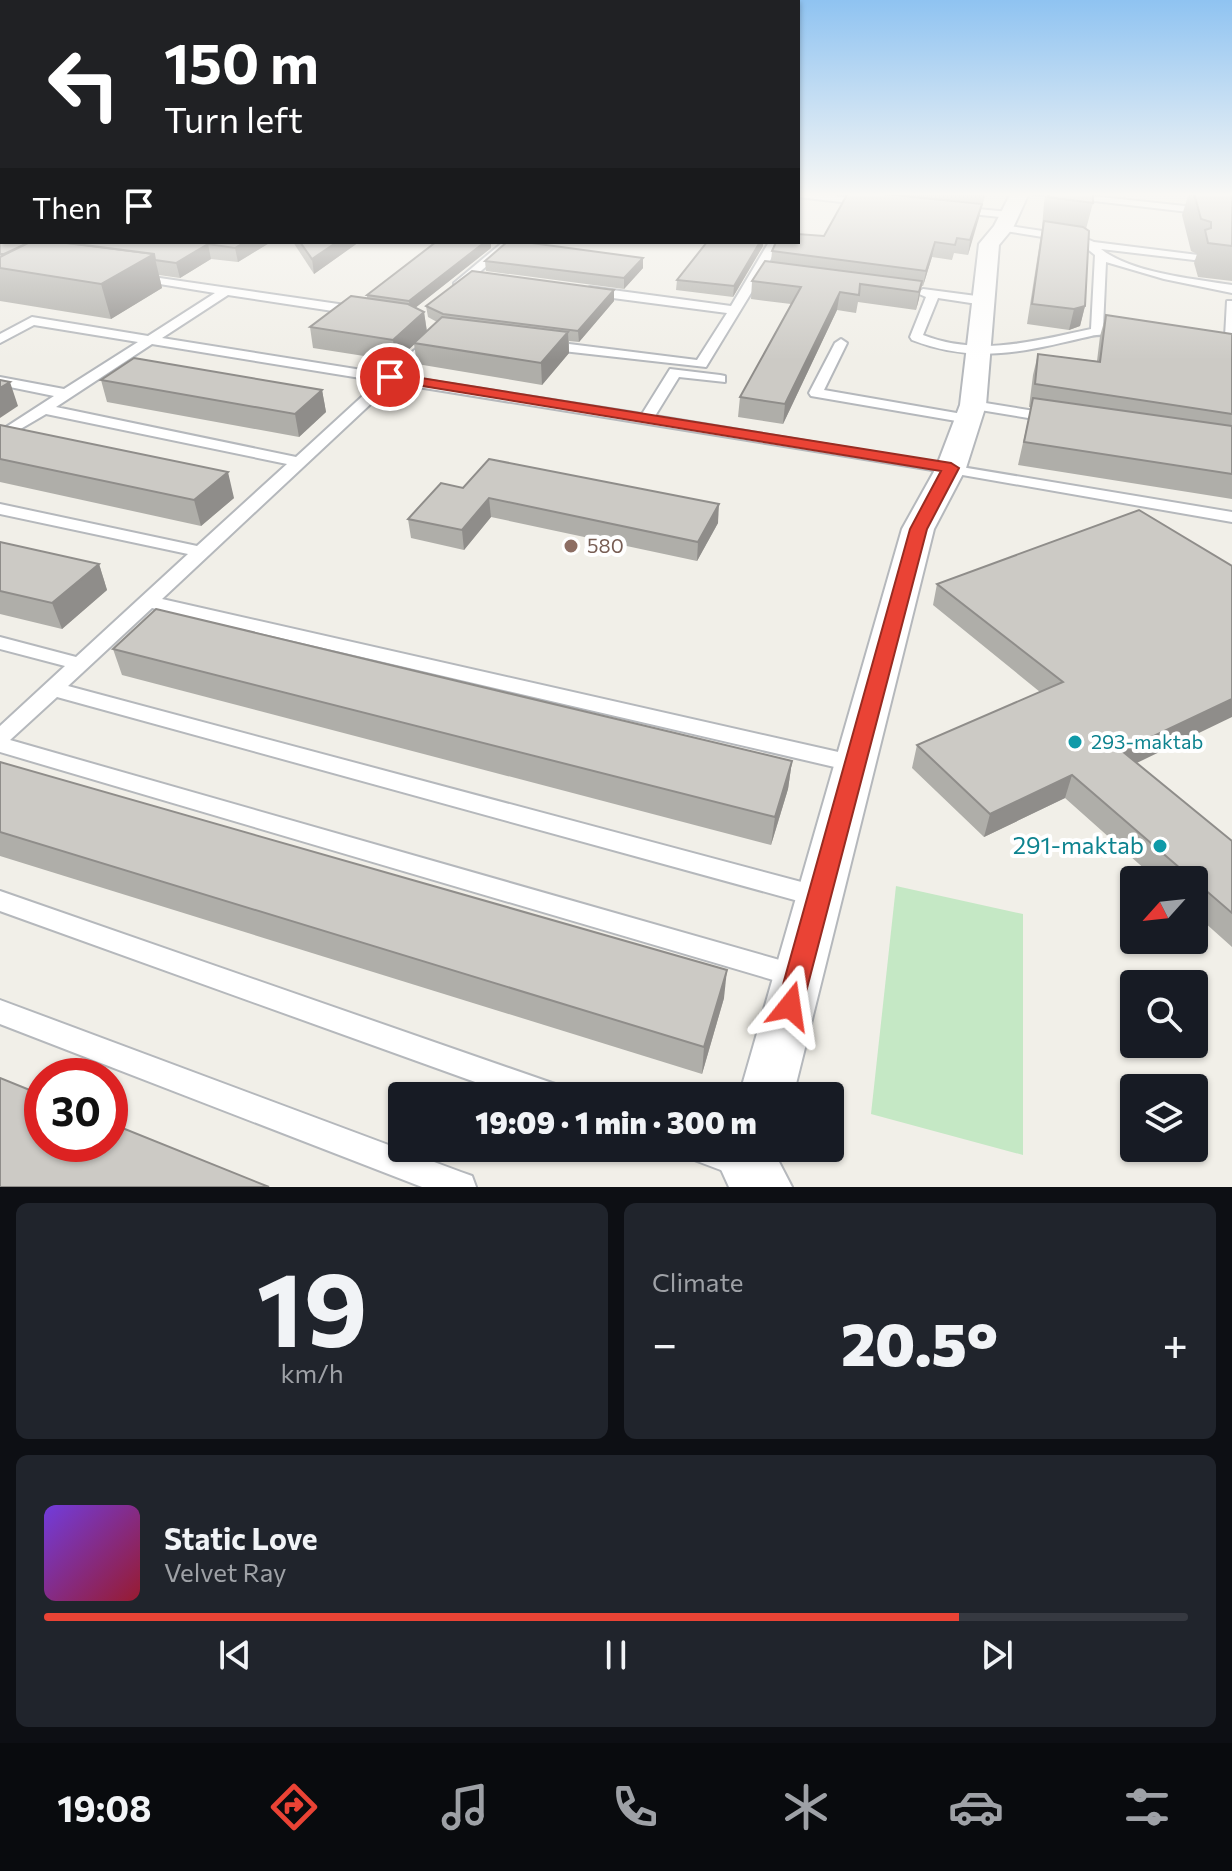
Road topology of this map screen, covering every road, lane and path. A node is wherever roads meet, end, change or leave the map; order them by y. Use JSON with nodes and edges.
{"nodes":[{"id":1,"x":502,"y":248,"type":"edge"},
{"id":2,"x":771,"y":248,"type":"edge"},
{"id":3,"x":989,"y":248,"type":"edge"},
{"id":4,"x":1095,"y":248,"type":"edge"},
{"id":5,"x":1098,"y":250,"type":"junction"},
{"id":6,"x":1194,"y":257,"type":"edge"},
{"id":7,"x":759,"y":271,"type":"junction"},
{"id":8,"x":123,"y":275,"type":"edge"},
{"id":9,"x":471,"y":275,"type":"junction"},
{"id":10,"x":788,"y":275,"type":"edge"},
{"id":11,"x":487,"y":277,"type":"edge"},
{"id":12,"x":580,"y":289,"type":"edge"},
{"id":13,"x":1232,"y":289,"type":"edge"},
{"id":14,"x":227,"y":290,"type":"junction"},
{"id":15,"x":904,"y":291,"type":"edge"},
{"id":16,"x":449,"y":292,"type":"edge"},
{"id":17,"x":933,"y":295,"type":"junction"},
{"id":18,"x":984,"y":301,"type":"junction"},
{"id":19,"x":1231,"y":304,"type":"edge"},
{"id":20,"x":734,"y":310,"type":"junction"},
{"id":21,"x":367,"y":312,"type":"edge"},
{"id":22,"x":427,"y":325,"type":"edge"},
{"id":23,"x":1097,"y":328,"type":"junction"},
{"id":24,"x":1142,"y":334,"type":"edge"},
{"id":25,"x":0,"y":339,"type":"edge"},
{"id":26,"x":146,"y":340,"type":"junction"},
{"id":27,"x":531,"y":343,"type":"edge"},
{"id":28,"x":841,"y":343,"type":"dead end"},
{"id":29,"x":1201,"y":343,"type":"edge"},
{"id":30,"x":1230,"y":346,"type":"edge"},
{"id":31,"x":979,"y":349,"type":"junction"},
{"id":32,"x":678,"y":367,"type":"junction"},
{"id":33,"x":390,"y":377,"type":"junction"},
{"id":34,"x":720,"y":379,"type":"dead end"},
{"id":35,"x":0,"y":381,"type":"edge"},
{"id":36,"x":66,"y":394,"type":"junction"},
{"id":37,"x":44,"y":409,"type":"junction"},
{"id":38,"x":970,"y":412,"type":"junction"},
{"id":39,"x":646,"y":419,"type":"junction"},
{"id":40,"x":1064,"y":419,"type":"edge"},
{"id":41,"x":0,"y":437,"type":"edge"},
{"id":42,"x":300,"y":462,"type":"junction"},
{"id":43,"x":951,"y":468,"type":"junction"},
{"id":44,"x":0,"y":509,"type":"edge"},
{"id":45,"x":1232,"y":517,"type":"edge"},
{"id":46,"x":201,"y":552,"type":"junction"},
{"id":47,"x":147,"y":601,"type":"junction"},
{"id":48,"x":0,"y":643,"type":"edge"},
{"id":49,"x":80,"y":664,"type":"junction"},
{"id":50,"x":53,"y":689,"type":"junction"},
{"id":51,"x":0,"y":738,"type":"edge"},
{"id":52,"x":0,"y":745,"type":"edge"},
{"id":53,"x":856,"y":764,"type":"junction"},
{"id":54,"x":820,"y":897,"type":"junction"},
{"id":55,"x":0,"y":901,"type":"edge"},
{"id":56,"x":798,"y":976,"type":"junction"},
{"id":57,"x":0,"y":1012,"type":"edge"},
{"id":58,"x":512,"y":1082,"type":"edge"},
{"id":59,"x":770,"y":1082,"type":"edge"},
{"id":60,"x":461,"y":1187,"type":"edge"}],
"edges":[{"from":1,"to":9,"type":"lane"},
{"from":2,"to":7,"type":"lane"},
{"from":3,"to":18,"type":"street"},
{"from":4,"to":5,"type":"lane"},
{"from":5,"to":6,"type":"lane"},
{"from":5,"to":13,"type":"lane"},
{"from":5,"to":23,"type":"lane"},
{"from":7,"to":10,"type":"lane"},
{"from":7,"to":20,"type":"lane"},
{"from":8,"to":14,"type":"lane"},
{"from":9,"to":11,"type":"lane"},
{"from":9,"to":16,"type":"lane"},
{"from":12,"to":20,"type":"lane"},
{"from":14,"to":21,"type":"lane"},
{"from":14,"to":26,"type":"lane"},
{"from":15,"to":17,"type":"lane"},
{"from":17,"to":18,"type":"lane"},
{"from":17,"to":31,"type":"lane"},
{"from":18,"to":31,"type":"street"},
{"from":19,"to":30,"type":"lane"},
{"from":20,"to":32,"type":"lane"},
{"from":22,"to":33,"type":"lane"},
{"from":23,"to":24,"type":"lane"},
{"from":23,"to":31,"type":"lane"},
{"from":25,"to":26,"type":"lane"},
{"from":26,"to":33,"type":"lane"},
{"from":26,"to":36,"type":"lane"},
{"from":27,"to":32,"type":"lane"},
{"from":28,"to":38,"type":"lane"},
{"from":29,"to":30,"type":"lane"},
{"from":31,"to":38,"type":"street"},
{"from":32,"to":34,"type":"lane"},
{"from":32,"to":39,"type":"lane"},
{"from":33,"to":39,"type":"lane"},
{"from":33,"to":42,"type":"lane"},
{"from":35,"to":36,"type":"lane"},
{"from":36,"to":37,"type":"lane"},
{"from":37,"to":41,"type":"lane"},
{"from":37,"to":42,"type":"lane"},
{"from":38,"to":40,"type":"lane"},
{"from":38,"to":43,"type":"street"},
{"from":39,"to":43,"type":"lane"},
{"from":42,"to":46,"type":"lane"},
{"from":43,"to":45,"type":"lane"},
{"from":43,"to":53,"type":"street"},
{"from":44,"to":46,"type":"lane"},
{"from":46,"to":47,"type":"lane"},
{"from":47,"to":49,"type":"lane"},
{"from":47,"to":53,"type":"lane"},
{"from":48,"to":49,"type":"lane"},
{"from":49,"to":50,"type":"lane"},
{"from":50,"to":51,"type":"lane"},
{"from":50,"to":54,"type":"lane"},
{"from":52,"to":56,"type":"lane"},
{"from":53,"to":54,"type":"street"},
{"from":54,"to":56,"type":"street"},
{"from":55,"to":58,"type":"lane"},
{"from":56,"to":59,"type":"street"},
{"from":57,"to":60,"type":"lane"}]}
